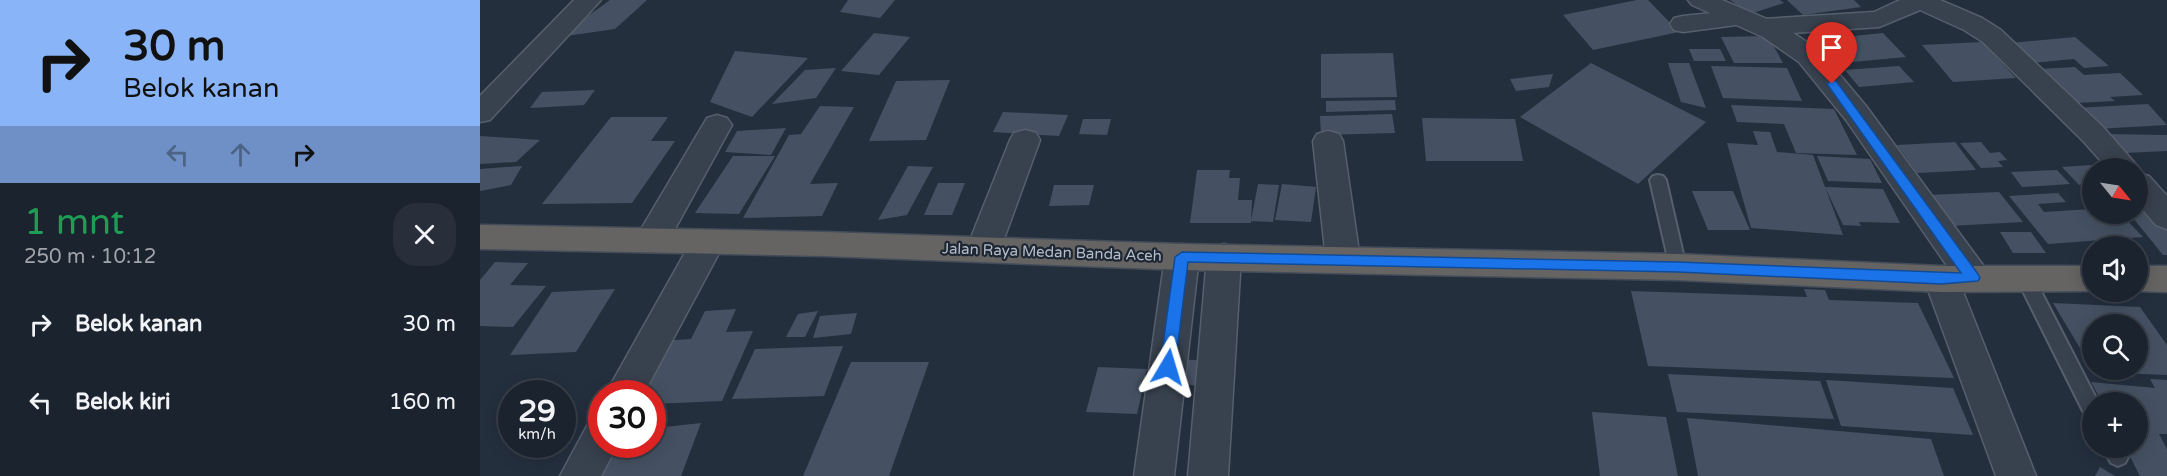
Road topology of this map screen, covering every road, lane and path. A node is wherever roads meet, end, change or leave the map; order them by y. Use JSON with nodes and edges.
{"nodes":[{"id":1,"x":588,"y":0,"type":"edge"},
{"id":2,"x":1701,"y":0,"type":"edge"},
{"id":3,"x":1921,"y":0,"type":"edge"},
{"id":4,"x":1753,"y":22,"type":"junction"},
{"id":5,"x":1683,"y":24,"type":"dead end"},
{"id":6,"x":480,"y":112,"type":"edge"},
{"id":7,"x":717,"y":125,"type":"dead end"},
{"id":8,"x":1025,"y":140,"type":"dead end"},
{"id":9,"x":1329,"y":141,"type":"dead end"},
{"id":10,"x":2115,"y":158,"type":"edge"},
{"id":11,"x":1658,"y":180,"type":"dead end"},
{"id":12,"x":2148,"y":195,"type":"edge"},
{"id":13,"x":2167,"y":217,"type":"edge"},
{"id":14,"x":480,"y":237,"type":"edge"},
{"id":15,"x":651,"y":240,"type":"junction"},
{"id":16,"x":708,"y":242,"type":"junction"},
{"id":17,"x":982,"y":250,"type":"junction"},
{"id":18,"x":1182,"y":257,"type":"junction"},
{"id":19,"x":1224,"y":257,"type":"junction"},
{"id":20,"x":1343,"y":259,"type":"junction"},
{"id":21,"x":1678,"y":267,"type":"junction"},
{"id":22,"x":1957,"y":278,"type":"junction"},
{"id":23,"x":2026,"y":279,"type":"junction"},
{"id":24,"x":2082,"y":279,"type":"edge"},
{"id":25,"x":2148,"y":279,"type":"edge"},
{"id":26,"x":2167,"y":279,"type":"edge"},
{"id":27,"x":632,"y":380,"type":"edge"},
{"id":28,"x":2083,"y":392,"type":"edge"},
{"id":29,"x":590,"y":458,"type":"edge"},
{"id":30,"x":580,"y":476,"type":"edge"},
{"id":31,"x":1154,"y":476,"type":"edge"},
{"id":32,"x":1208,"y":476,"type":"edge"},
{"id":33,"x":2016,"y":476,"type":"edge"}],
"edges":[{"from":1,"to":6,"type":"street"},
{"from":2,"to":4,"type":"street"},
{"from":3,"to":4,"type":"street"},
{"from":3,"to":10,"type":"street"},
{"from":4,"to":5,"type":"street"},
{"from":4,"to":22,"type":"street"},
{"from":7,"to":15,"type":"street"},
{"from":8,"to":17,"type":"street"},
{"from":9,"to":20,"type":"street"},
{"from":11,"to":21,"type":"lane"},
{"from":12,"to":13,"type":"street"},
{"from":14,"to":15,"type":"highway","name":"Jalan Raya Medan Banda Aceh"},
{"from":15,"to":16,"type":"highway","name":"Jalan Raya Medan Banda Aceh"},
{"from":16,"to":17,"type":"highway","name":"Jalan Raya Medan Banda Aceh"},
{"from":16,"to":27,"type":"street"},
{"from":17,"to":18,"type":"highway","name":"Jalan Raya Medan Banda Aceh"},
{"from":18,"to":19,"type":"highway","name":"Jalan Raya Medan Banda Aceh"},
{"from":18,"to":31,"type":"street"},
{"from":19,"to":20,"type":"highway","name":"Jalan Raya Medan Banda Aceh"},
{"from":19,"to":32,"type":"street"},
{"from":20,"to":21,"type":"highway","name":"Jalan Raya Medan Banda Aceh"},
{"from":21,"to":22,"type":"highway","name":"Jalan Raya Medan Banda Aceh"},
{"from":22,"to":23,"type":"highway","name":"Jalan Raya Medan Banda Aceh"},
{"from":22,"to":33,"type":"street"},
{"from":23,"to":24,"type":"highway","name":"Jalan Raya Medan Banda Aceh"},
{"from":23,"to":28,"type":"lane"},
{"from":25,"to":26,"type":"highway"},
{"from":29,"to":30,"type":"street"}]}
